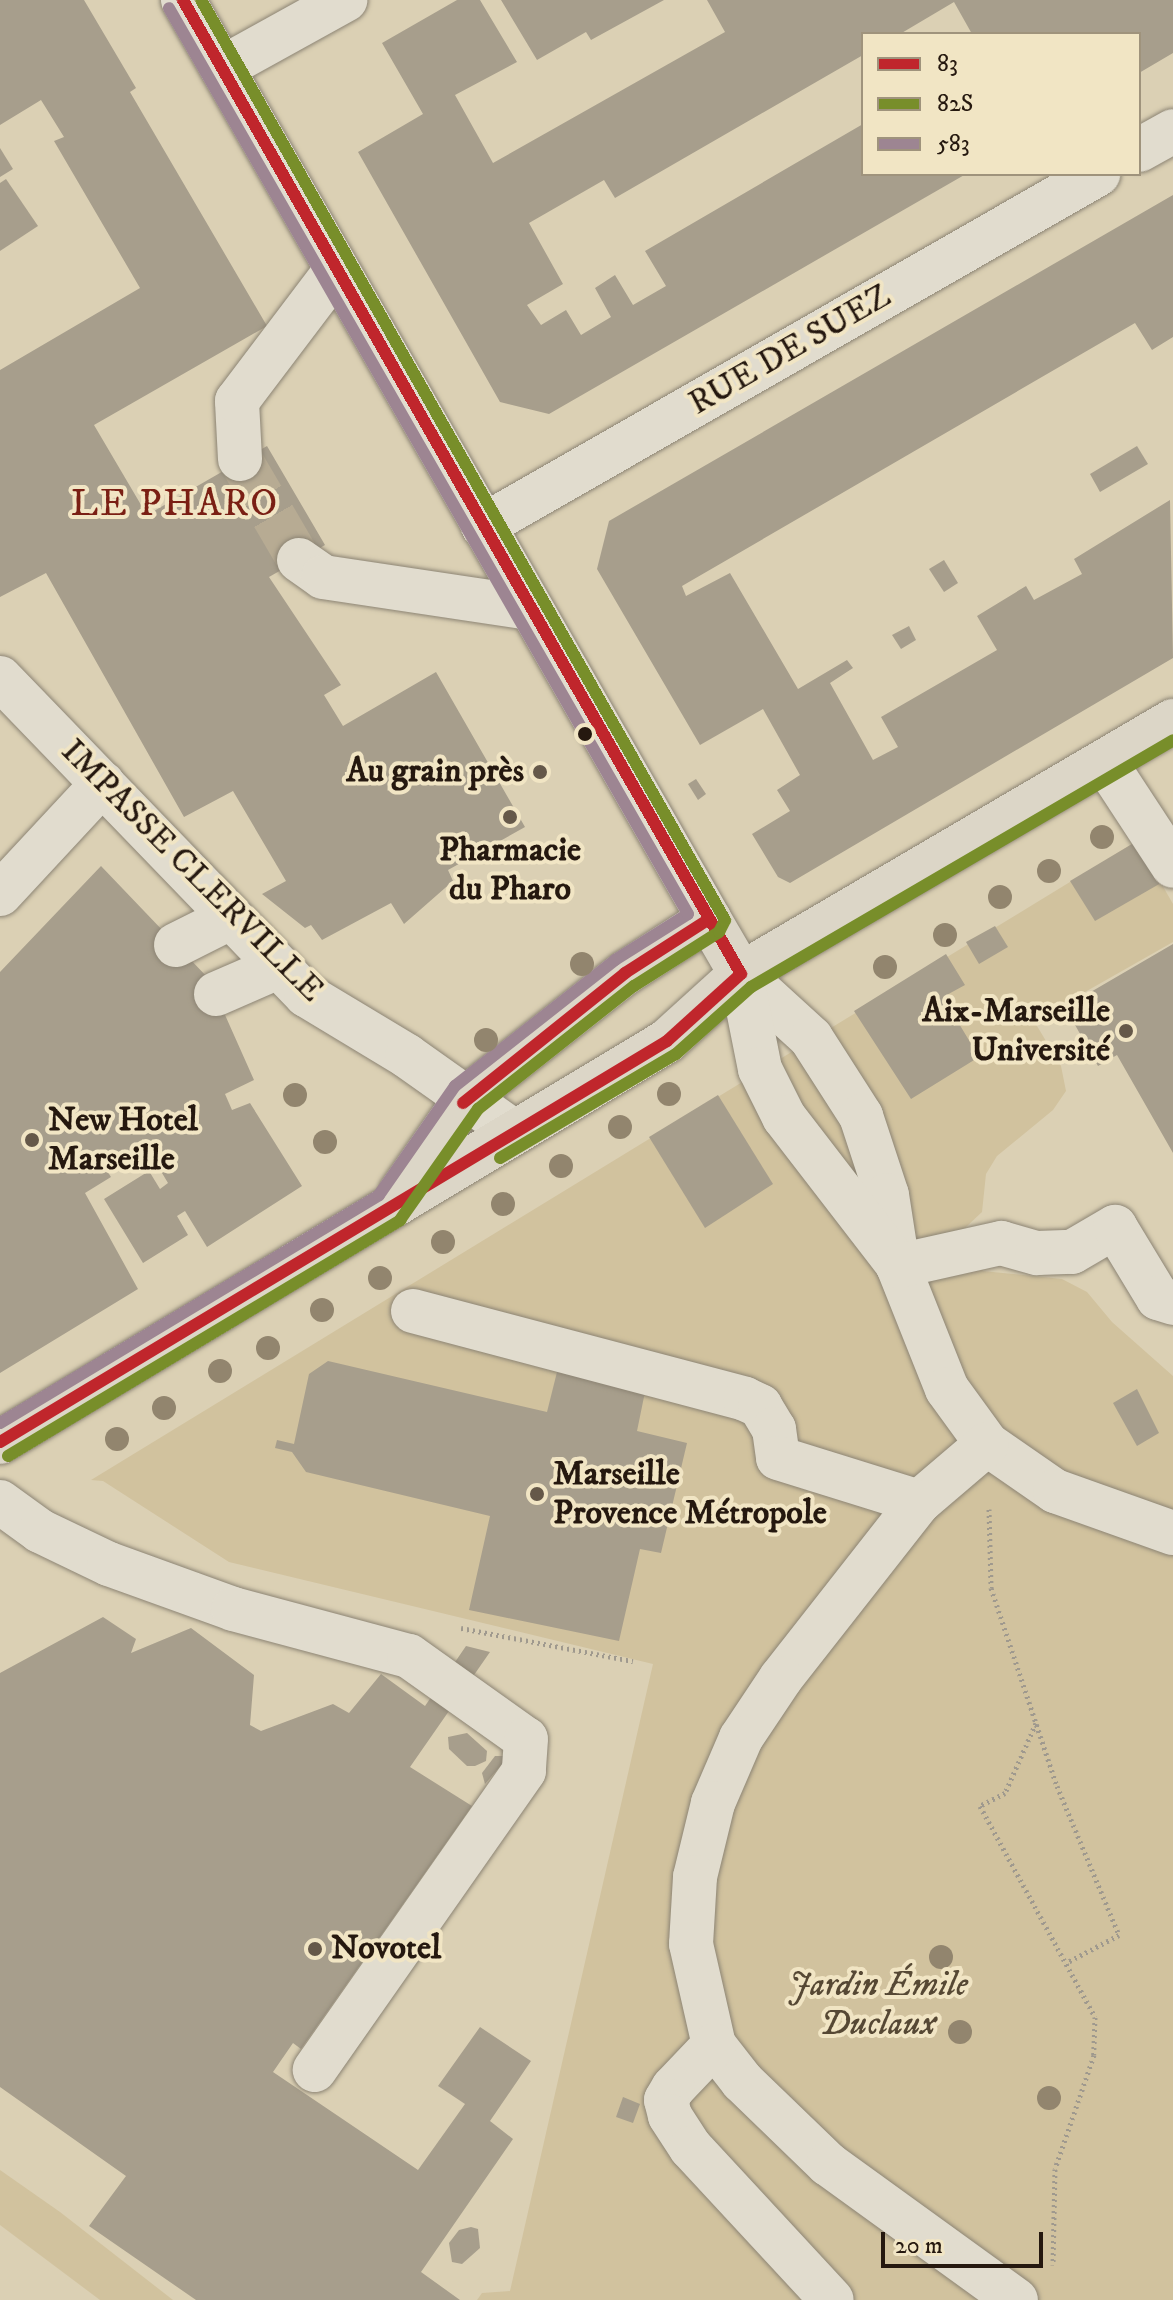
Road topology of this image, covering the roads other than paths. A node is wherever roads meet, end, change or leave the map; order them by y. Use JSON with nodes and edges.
{"nodes":[{"id":1,"x":183,"y":0,"type":"edge"},
{"id":2,"x":345,"y":0,"type":"edge"},
{"id":3,"x":222,"y":68,"type":"junction"},
{"id":4,"x":1173,"y":131,"type":"edge"},
{"id":5,"x":1141,"y":149,"type":"edge"},
{"id":6,"x":1095,"y":176,"type":"edge"},
{"id":7,"x":336,"y":270,"type":"junction"},
{"id":8,"x":240,"y":459,"type":"tunnel mouth"},
{"id":9,"x":483,"y":526,"type":"junction"},
{"id":10,"x":299,"y":560,"type":"tunnel mouth"},
{"id":11,"x":530,"y":608,"type":"junction"},
{"id":12,"x":0,"y":678,"type":"edge"},
{"id":13,"x":1173,"y":721,"type":"edge"},
{"id":14,"x":1105,"y":762,"type":"junction"},
{"id":15,"x":103,"y":783,"type":"junction"},
{"id":16,"x":1173,"y":866,"type":"edge"},
{"id":17,"x":0,"y":894,"type":"edge"},
{"id":18,"x":230,"y":918,"type":"junction"},
{"id":19,"x":709,"y":919,"type":"junction"},
{"id":20,"x":176,"y":945,"type":"dead end"},
{"id":21,"x":278,"y":967,"type":"junction"},
{"id":22,"x":741,"y":974,"type":"junction"},
{"id":23,"x":216,"y":994,"type":"dead end"},
{"id":24,"x":466,"y":1098,"type":"junction"},
{"id":25,"x":513,"y":1131,"type":"junction"},
{"id":26,"x":390,"y":1207,"type":"junction"},
{"id":27,"x":898,"y":1266,"type":"junction"},
{"id":28,"x":1168,"y":1307,"type":"edge"},
{"id":29,"x":413,"y":1311,"type":"dead end"},
{"id":30,"x":0,"y":1442,"type":"edge"},
{"id":31,"x":987,"y":1444,"type":"junction"},
{"id":32,"x":0,"y":1502,"type":"edge"},
{"id":33,"x":919,"y":1502,"type":"junction"},
{"id":34,"x":1173,"y":1533,"type":"edge"},
{"id":35,"x":714,"y":2045,"type":"junction"},
{"id":36,"x":315,"y":2070,"type":"dead end"},
{"id":37,"x":957,"y":2257,"type":"junction"},
{"id":38,"x":832,"y":2300,"type":"edge"},
{"id":39,"x":971,"y":2300,"type":"edge"},
{"id":40,"x":1016,"y":2300,"type":"edge"}],
"edges":[{"from":1,"to":3,"type":"street"},
{"from":2,"to":3,"type":"street"},
{"from":3,"to":7,"type":"street"},
{"from":4,"to":5,"type":"street"},
{"from":6,"to":9,"type":"street","name":"RUE DE SUEZ"},
{"from":7,"to":8,"type":"street"},
{"from":7,"to":9,"type":"street"},
{"from":9,"to":11,"type":"street"},
{"from":10,"to":11,"type":"street"},
{"from":11,"to":19,"type":"street"},
{"from":12,"to":15,"type":"street","name":"IMPASSE CLERVILLE"},
{"from":13,"to":14,"type":"main road"},
{"from":14,"to":16,"type":"street"},
{"from":14,"to":22,"type":"main road"},
{"from":15,"to":17,"type":"street"},
{"from":15,"to":18,"type":"street","name":"IMPASSE CLERVILLE"},
{"from":18,"to":20,"type":"street"},
{"from":18,"to":21,"type":"street","name":"IMPASSE CLERVILLE"},
{"from":19,"to":22,"type":"main road"},
{"from":19,"to":24,"type":"main road"},
{"from":21,"to":23,"type":"street"},
{"from":21,"to":24,"type":"street","name":"IMPASSE CLERVILLE"},
{"from":22,"to":25,"type":"main road"},
{"from":22,"to":27,"type":"street"},
{"from":22,"to":27,"type":"street"},
{"from":24,"to":25,"type":"street","name":"IMPASSE CLERVILLE"},
{"from":24,"to":26,"type":"main road"},
{"from":25,"to":26,"type":"main road"},
{"from":26,"to":30,"type":"main road"},
{"from":27,"to":28,"type":"street"},
{"from":27,"to":31,"type":"street"},
{"from":29,"to":33,"type":"street"},
{"from":31,"to":33,"type":"street"},
{"from":31,"to":34,"type":"street"},
{"from":32,"to":36,"type":"street"},
{"from":33,"to":35,"type":"street"},
{"from":35,"to":37,"type":"street"},
{"from":35,"to":38,"type":"street"},
{"from":37,"to":39,"type":"street"},
{"from":37,"to":40,"type":"street"}]}
